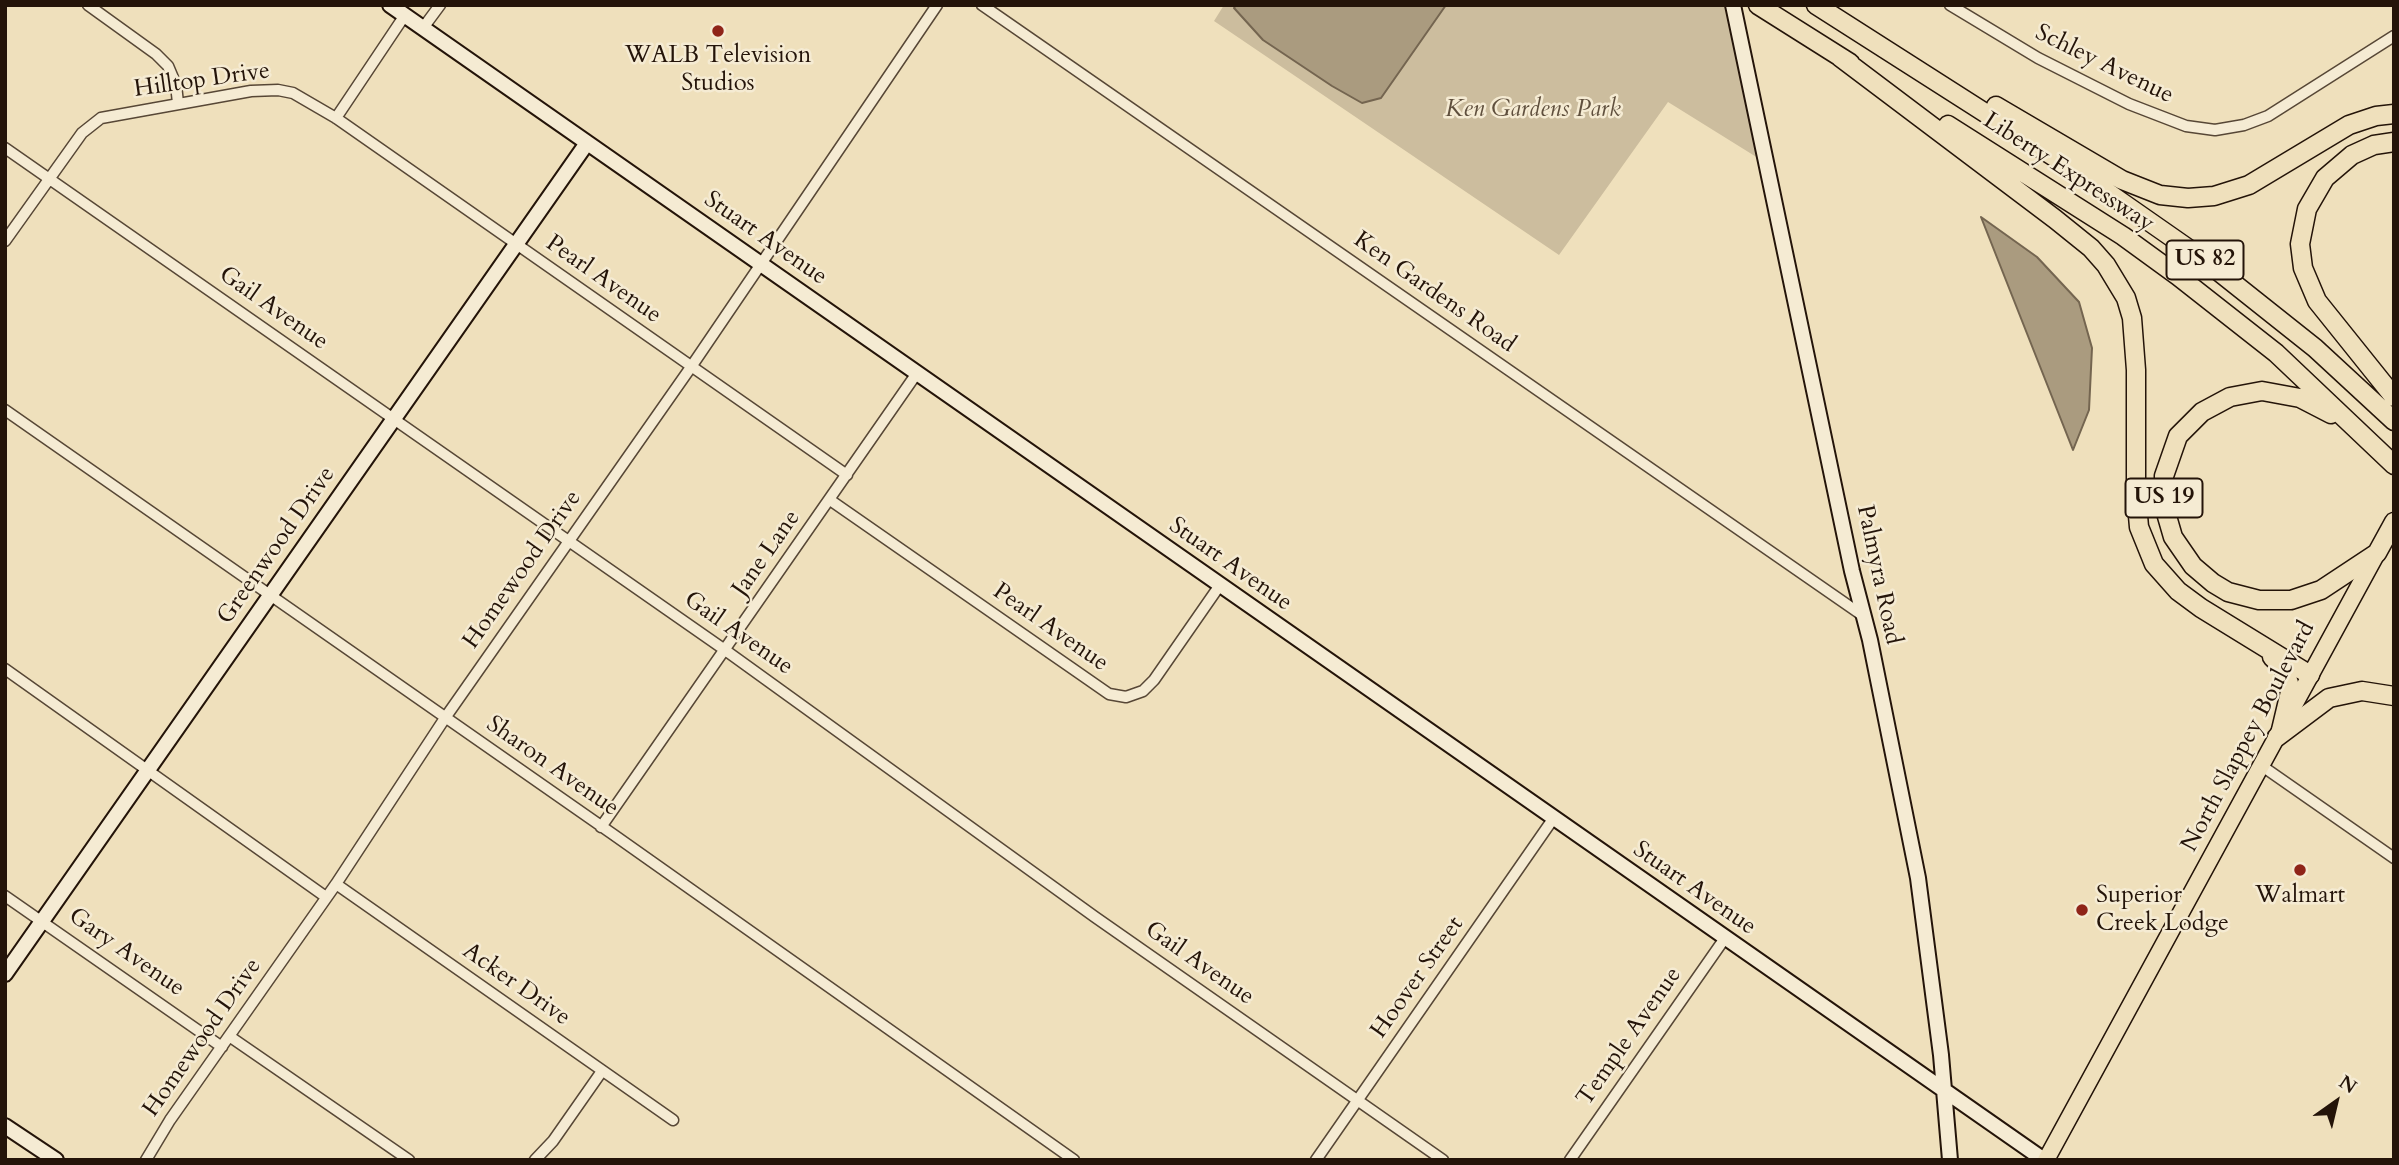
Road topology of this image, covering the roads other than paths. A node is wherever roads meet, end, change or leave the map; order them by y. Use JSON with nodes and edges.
{"nodes":[{"id":1,"x":88,"y":5,"type":"edge"},
{"id":2,"x":390,"y":5,"type":"edge"},
{"id":3,"x":440,"y":5,"type":"edge"},
{"id":4,"x":937,"y":5,"type":"edge"},
{"id":5,"x":982,"y":5,"type":"edge"},
{"id":6,"x":1733,"y":5,"type":"edge"},
{"id":7,"x":1758,"y":5,"type":"edge"},
{"id":8,"x":1816,"y":5,"type":"edge"},
{"id":9,"x":1950,"y":5,"type":"edge"},
{"id":10,"x":1836,"y":12,"type":"edge"},
{"id":11,"x":405,"y":15,"type":"junction"},
{"id":12,"x":424,"y":28,"type":"junction"},
{"id":13,"x":2394,"y":36,"type":"edge"},
{"id":14,"x":178,"y":103,"type":"junction"},
{"id":15,"x":2394,"y":114,"type":"edge"},
{"id":16,"x":337,"y":118,"type":"junction"},
{"id":17,"x":2005,"y":119,"type":"junction"},
{"id":18,"x":2394,"y":142,"type":"edge"},
{"id":19,"x":587,"y":143,"type":"junction"},
{"id":20,"x":5,"y":148,"type":"edge"},
{"id":21,"x":1990,"y":161,"type":"junction"},
{"id":22,"x":49,"y":179,"type":"junction"},
{"id":23,"x":5,"y":241,"type":"edge"},
{"id":24,"x":515,"y":245,"type":"junction"},
{"id":25,"x":760,"y":264,"type":"junction"},
{"id":26,"x":691,"y":367,"type":"junction"},
{"id":27,"x":917,"y":373,"type":"junction"},
{"id":28,"x":2394,"y":397,"type":"edge"},
{"id":29,"x":5,"y":411,"type":"edge"},
{"id":30,"x":393,"y":419,"type":"junction"},
{"id":31,"x":2392,"y":420,"type":"edge"},
{"id":32,"x":2372,"y":443,"type":"junction"},
{"id":33,"x":2394,"y":465,"type":"edge"},
{"id":34,"x":847,"y":475,"type":"junction"},
{"id":35,"x":830,"y":500,"type":"junction"},
{"id":36,"x":2394,"y":522,"type":"edge"},
{"id":37,"x":568,"y":541,"type":"junction"},
{"id":38,"x":2377,"y":553,"type":"junction"},
{"id":39,"x":1220,"y":585,"type":"junction"},
{"id":40,"x":271,"y":595,"type":"junction"},
{"id":41,"x":1863,"y":615,"type":"junction"},
{"id":42,"x":2256,"y":643,"type":"junction"},
{"id":43,"x":725,"y":650,"type":"junction"},
{"id":44,"x":5,"y":669,"type":"edge"},
{"id":45,"x":2311,"y":675,"type":"junction"},
{"id":46,"x":2394,"y":696,"type":"edge"},
{"id":47,"x":444,"y":718,"type":"junction"},
{"id":48,"x":2279,"y":733,"type":"junction"},
{"id":49,"x":2262,"y":766,"type":"junction"},
{"id":50,"x":148,"y":770,"type":"junction"},
{"id":51,"x":1553,"y":819,"type":"junction"},
{"id":52,"x":601,"y":827,"type":"junction"},
{"id":53,"x":2394,"y":858,"type":"edge"},
{"id":54,"x":335,"y":884,"type":"junction"},
{"id":55,"x":5,"y":896,"type":"edge"},
{"id":56,"x":326,"y":897,"type":"junction"},
{"id":57,"x":43,"y":922,"type":"junction"},
{"id":58,"x":1725,"y":938,"type":"junction"},
{"id":59,"x":5,"y":974,"type":"edge"},
{"id":60,"x":229,"y":1036,"type":"junction"},
{"id":61,"x":222,"y":1047,"type":"junction"},
{"id":62,"x":602,"y":1071,"type":"junction"},
{"id":63,"x":1944,"y":1089,"type":"junction"},
{"id":64,"x":1359,"y":1100,"type":"junction"},
{"id":65,"x":673,"y":1119,"type":"dead end"},
{"id":66,"x":5,"y":1126,"type":"edge"},
{"id":67,"x":56,"y":1160,"type":"edge"},
{"id":68,"x":146,"y":1160,"type":"edge"},
{"id":69,"x":409,"y":1160,"type":"edge"},
{"id":70,"x":535,"y":1160,"type":"edge"},
{"id":71,"x":1074,"y":1160,"type":"edge"},
{"id":72,"x":1316,"y":1160,"type":"edge"},
{"id":73,"x":1443,"y":1160,"type":"edge"},
{"id":74,"x":1570,"y":1160,"type":"edge"},
{"id":75,"x":1950,"y":1160,"type":"edge"},
{"id":76,"x":2045,"y":1160,"type":"edge"}],
"edges":[{"from":1,"to":14,"type":"street"},
{"from":2,"to":11,"type":"street","name":"Stuart Avenue"},
{"from":3,"to":12,"type":"street"},
{"from":4,"to":25,"type":"street","name":"Homewood Drive"},
{"from":5,"to":41,"type":"street","name":"Ken Gardens Road"},
{"from":6,"to":41,"type":"street","name":"Palmyra Road"},
{"from":7,"to":21,"type":"highway"},
{"from":8,"to":10,"type":"highway"},
{"from":9,"to":13,"type":"street","name":"Schley Avenue"},
{"from":10,"to":17,"type":"highway"},
{"from":11,"to":12,"type":"street","name":"Stuart Avenue"},
{"from":11,"to":16,"type":"street"},
{"from":12,"to":19,"type":"street","name":"Stuart Avenue"},
{"from":14,"to":16,"type":"street","name":"Hilltop Drive"},
{"from":14,"to":22,"type":"street","name":"Hilltop Drive"},
{"from":15,"to":17,"type":"highway"},
{"from":16,"to":24,"type":"street","name":"Pearl Avenue"},
{"from":17,"to":31,"type":"highway","name":"Liberty Expressway","number":"US 82"},
{"from":18,"to":28,"type":"highway"},
{"from":19,"to":24,"type":"street","name":"Greenwood Drive"},
{"from":19,"to":25,"type":"street","name":"Stuart Avenue"},
{"from":20,"to":22,"type":"street","name":"Gail Avenue"},
{"from":21,"to":32,"type":"highway","name":"Liberty Expressway","number":"US 82"},
{"from":21,"to":42,"type":"highway"},
{"from":22,"to":23,"type":"street","name":"Hilltop Drive"},
{"from":22,"to":30,"type":"street","name":"Gail Avenue"},
{"from":24,"to":26,"type":"street","name":"Pearl Avenue"},
{"from":24,"to":30,"type":"street","name":"Greenwood Drive"},
{"from":25,"to":26,"type":"street","name":"Homewood Drive"},
{"from":25,"to":27,"type":"street","name":"Stuart Avenue"},
{"from":26,"to":34,"type":"street","name":"Pearl Avenue"},
{"from":26,"to":37,"type":"street","name":"Homewood Drive"},
{"from":27,"to":34,"type":"street","name":"Jane Lane"},
{"from":27,"to":39,"type":"street","name":"Stuart Avenue"},
{"from":29,"to":40,"type":"street","name":"Sharon Avenue"},
{"from":30,"to":37,"type":"street","name":"Gail Avenue"},
{"from":30,"to":40,"type":"street","name":"Greenwood Drive"},
{"from":32,"to":33,"type":"highway","name":"Liberty Expressway","number":"US 19"},
{"from":32,"to":38,"type":"highway","number":"US 19"},
{"from":34,"to":35,"type":"street","name":"Jane Lane"},
{"from":35,"to":39,"type":"street","name":"Pearl Avenue"},
{"from":35,"to":43,"type":"street","name":"Jane Lane"},
{"from":36,"to":38,"type":"highway","name":"North Slappey Boulevard","number":"US 19"},
{"from":37,"to":43,"type":"street","name":"Gail Avenue"},
{"from":37,"to":47,"type":"street","name":"Homewood Drive"},
{"from":38,"to":45,"type":"main road","name":"North Slappey Boulevard"},
{"from":39,"to":51,"type":"street","name":"Stuart Avenue"},
{"from":40,"to":47,"type":"street","name":"Sharon Avenue"},
{"from":40,"to":50,"type":"street","name":"Greenwood Drive"},
{"from":41,"to":63,"type":"street","name":"Palmyra Road"},
{"from":42,"to":45,"type":"highway"},
{"from":42,"to":48,"type":"highway"},
{"from":43,"to":52,"type":"street","name":"Jane Lane"},
{"from":43,"to":64,"type":"street","name":"Gail Avenue"},
{"from":44,"to":50,"type":"street"},
{"from":45,"to":48,"type":"main road","name":"North Slappey Boulevard"},
{"from":46,"to":48,"type":"highway"},
{"from":47,"to":52,"type":"street","name":"Sharon Avenue"},
{"from":47,"to":54,"type":"street","name":"Homewood Drive"},
{"from":48,"to":49,"type":"main road","name":"North Slappey Boulevard"},
{"from":49,"to":53,"type":"street"},
{"from":49,"to":76,"type":"main road","name":"North Slappey Boulevard"},
{"from":50,"to":56,"type":"street"},
{"from":50,"to":57,"type":"street","name":"Greenwood Drive"},
{"from":51,"to":58,"type":"street","name":"Stuart Avenue"},
{"from":51,"to":64,"type":"street","name":"Hoover Street"},
{"from":52,"to":71,"type":"street","name":"Sharon Avenue"},
{"from":54,"to":56,"type":"street","name":"Homewood Drive"},
{"from":54,"to":62,"type":"street","name":"Acker Drive"},
{"from":55,"to":57,"type":"street","name":"Gary Avenue"},
{"from":56,"to":60,"type":"street","name":"Homewood Drive"},
{"from":57,"to":59,"type":"street","name":"Greenwood Drive"},
{"from":57,"to":61,"type":"street","name":"Gary Avenue"},
{"from":58,"to":63,"type":"street","name":"Stuart Avenue"},
{"from":58,"to":74,"type":"street","name":"Temple Avenue"},
{"from":60,"to":61,"type":"street","name":"Homewood Drive"},
{"from":60,"to":69,"type":"street"},
{"from":61,"to":68,"type":"street","name":"Homewood Drive"},
{"from":62,"to":65,"type":"street","name":"Acker Drive"},
{"from":62,"to":70,"type":"street"},
{"from":63,"to":75,"type":"street","name":"Palmyra Road"},
{"from":63,"to":76,"type":"street","name":"Stuart Avenue"},
{"from":64,"to":72,"type":"street","name":"Hoover Street"},
{"from":64,"to":73,"type":"street","name":"Gail Avenue"},
{"from":66,"to":67,"type":"street"}]}
